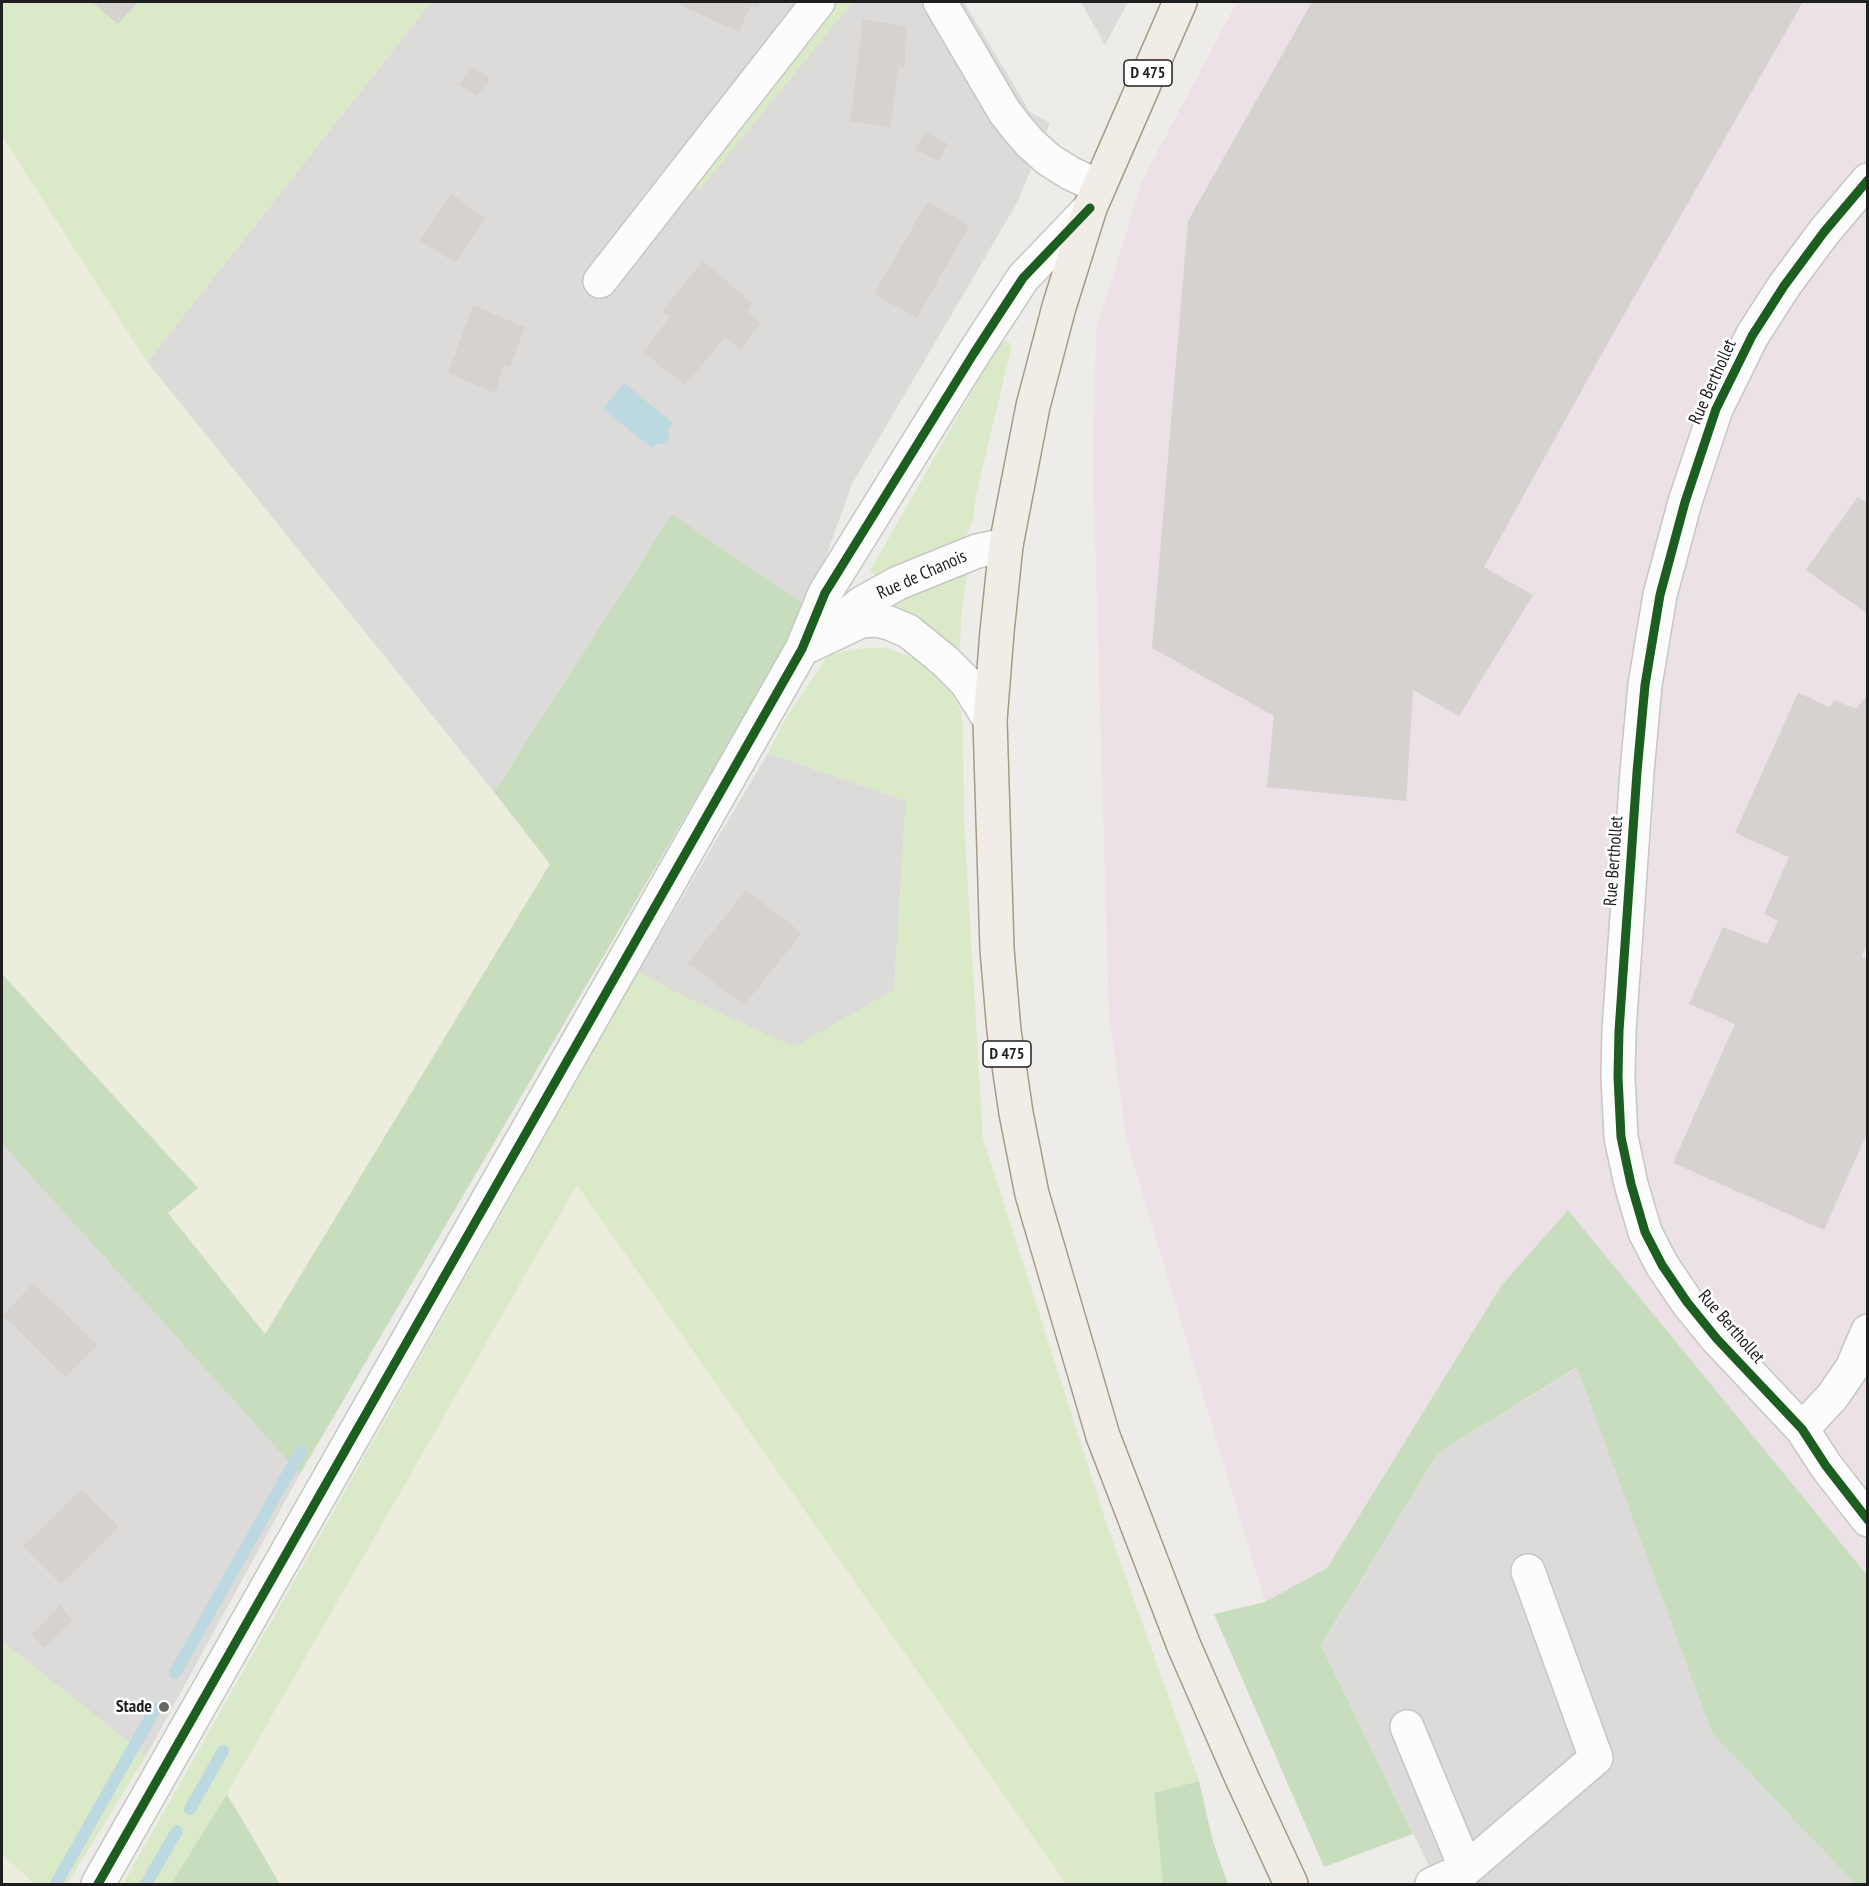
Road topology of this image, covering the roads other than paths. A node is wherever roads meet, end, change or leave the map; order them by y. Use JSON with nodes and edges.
{"nodes":[{"id":1,"x":818,"y":2,"type":"edge"},
{"id":2,"x":940,"y":2,"type":"edge"},
{"id":3,"x":1180,"y":2,"type":"edge"},
{"id":4,"x":1868,"y":180,"type":"edge"},
{"id":5,"x":1094,"y":197,"type":"junction"},
{"id":6,"x":600,"y":280,"type":"dead end"},
{"id":7,"x":1006,"y":544,"type":"junction"},
{"id":8,"x":802,"y":649,"type":"junction"},
{"id":9,"x":990,"y":720,"type":"junction"},
{"id":10,"x":1868,"y":1331,"type":"edge"},
{"id":11,"x":1802,"y":1429,"type":"junction"},
{"id":12,"x":1868,"y":1520,"type":"edge"},
{"id":13,"x":1528,"y":1571,"type":"dead end"},
{"id":14,"x":1407,"y":1727,"type":"dead end"},
{"id":15,"x":1466,"y":1869,"type":"junction"},
{"id":16,"x":98,"y":1884,"type":"edge"},
{"id":17,"x":1291,"y":1884,"type":"edge"},
{"id":18,"x":1432,"y":1884,"type":"edge"}],
"edges":[{"from":1,"to":6,"type":"street"},
{"from":2,"to":5,"type":"street"},
{"from":3,"to":5,"type":"main road","number":"D 475"},
{"from":4,"to":11,"type":"street","name":"Rue Berthollet"},
{"from":5,"to":7,"type":"main road","number":"D 475"},
{"from":5,"to":8,"type":"street"},
{"from":7,"to":8,"type":"street","name":"Rue de Chanois"},
{"from":7,"to":9,"type":"main road","number":"D 475"},
{"from":8,"to":9,"type":"street","name":"Rue de Chanois"},
{"from":8,"to":16,"type":"street"},
{"from":9,"to":17,"type":"main road","number":"D 475"},
{"from":10,"to":11,"type":"street"},
{"from":11,"to":12,"type":"street","name":"Rue Berthollet"},
{"from":13,"to":15,"type":"street"},
{"from":14,"to":15,"type":"street"},
{"from":15,"to":18,"type":"street"}]}
